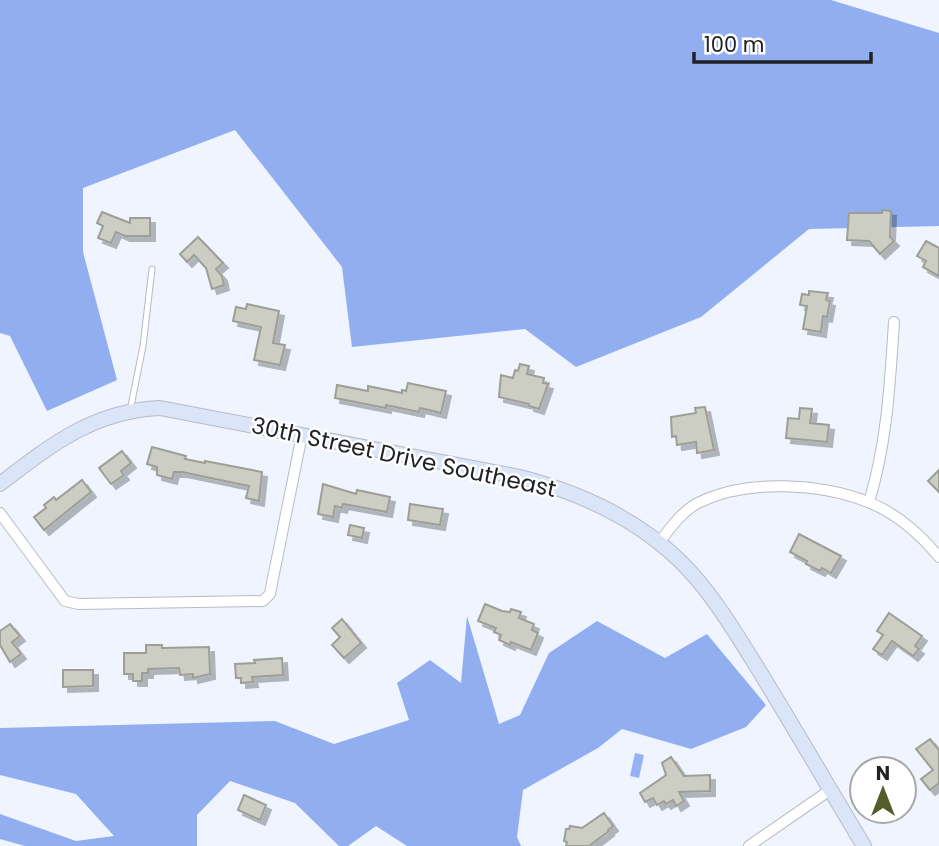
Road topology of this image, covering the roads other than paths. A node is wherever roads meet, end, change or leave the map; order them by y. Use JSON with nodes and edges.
{"nodes":[{"id":1,"x":152,"y":269,"type":"dead end"},
{"id":2,"x":894,"y":322,"type":"dead end"},
{"id":3,"x":130,"y":411,"type":"junction"},
{"id":4,"x":302,"y":435,"type":"junction"},
{"id":5,"x":0,"y":484,"type":"edge"},
{"id":6,"x":869,"y":502,"type":"junction"},
{"id":7,"x":0,"y":513,"type":"edge"},
{"id":8,"x":659,"y":543,"type":"junction"},
{"id":9,"x":939,"y":557,"type":"edge"},
{"id":10,"x":830,"y":790,"type":"junction"},
{"id":11,"x":749,"y":846,"type":"edge"},
{"id":12,"x":864,"y":846,"type":"edge"}],
"edges":[{"from":1,"to":3,"type":"lane"},
{"from":2,"to":6,"type":"street"},
{"from":3,"to":4,"type":"main road","name":"30th Street Drive Southeast"},
{"from":3,"to":5,"type":"main road","name":"30th Street Drive Southeast"},
{"from":4,"to":7,"type":"street"},
{"from":4,"to":8,"type":"main road","name":"30th Street Drive Southeast"},
{"from":6,"to":8,"type":"street"},
{"from":6,"to":9,"type":"street"},
{"from":8,"to":10,"type":"main road","name":"30th Street Drive Southeast"},
{"from":10,"to":11,"type":"street"},
{"from":10,"to":12,"type":"main road","name":"30th Street Drive Southeast"}]}
